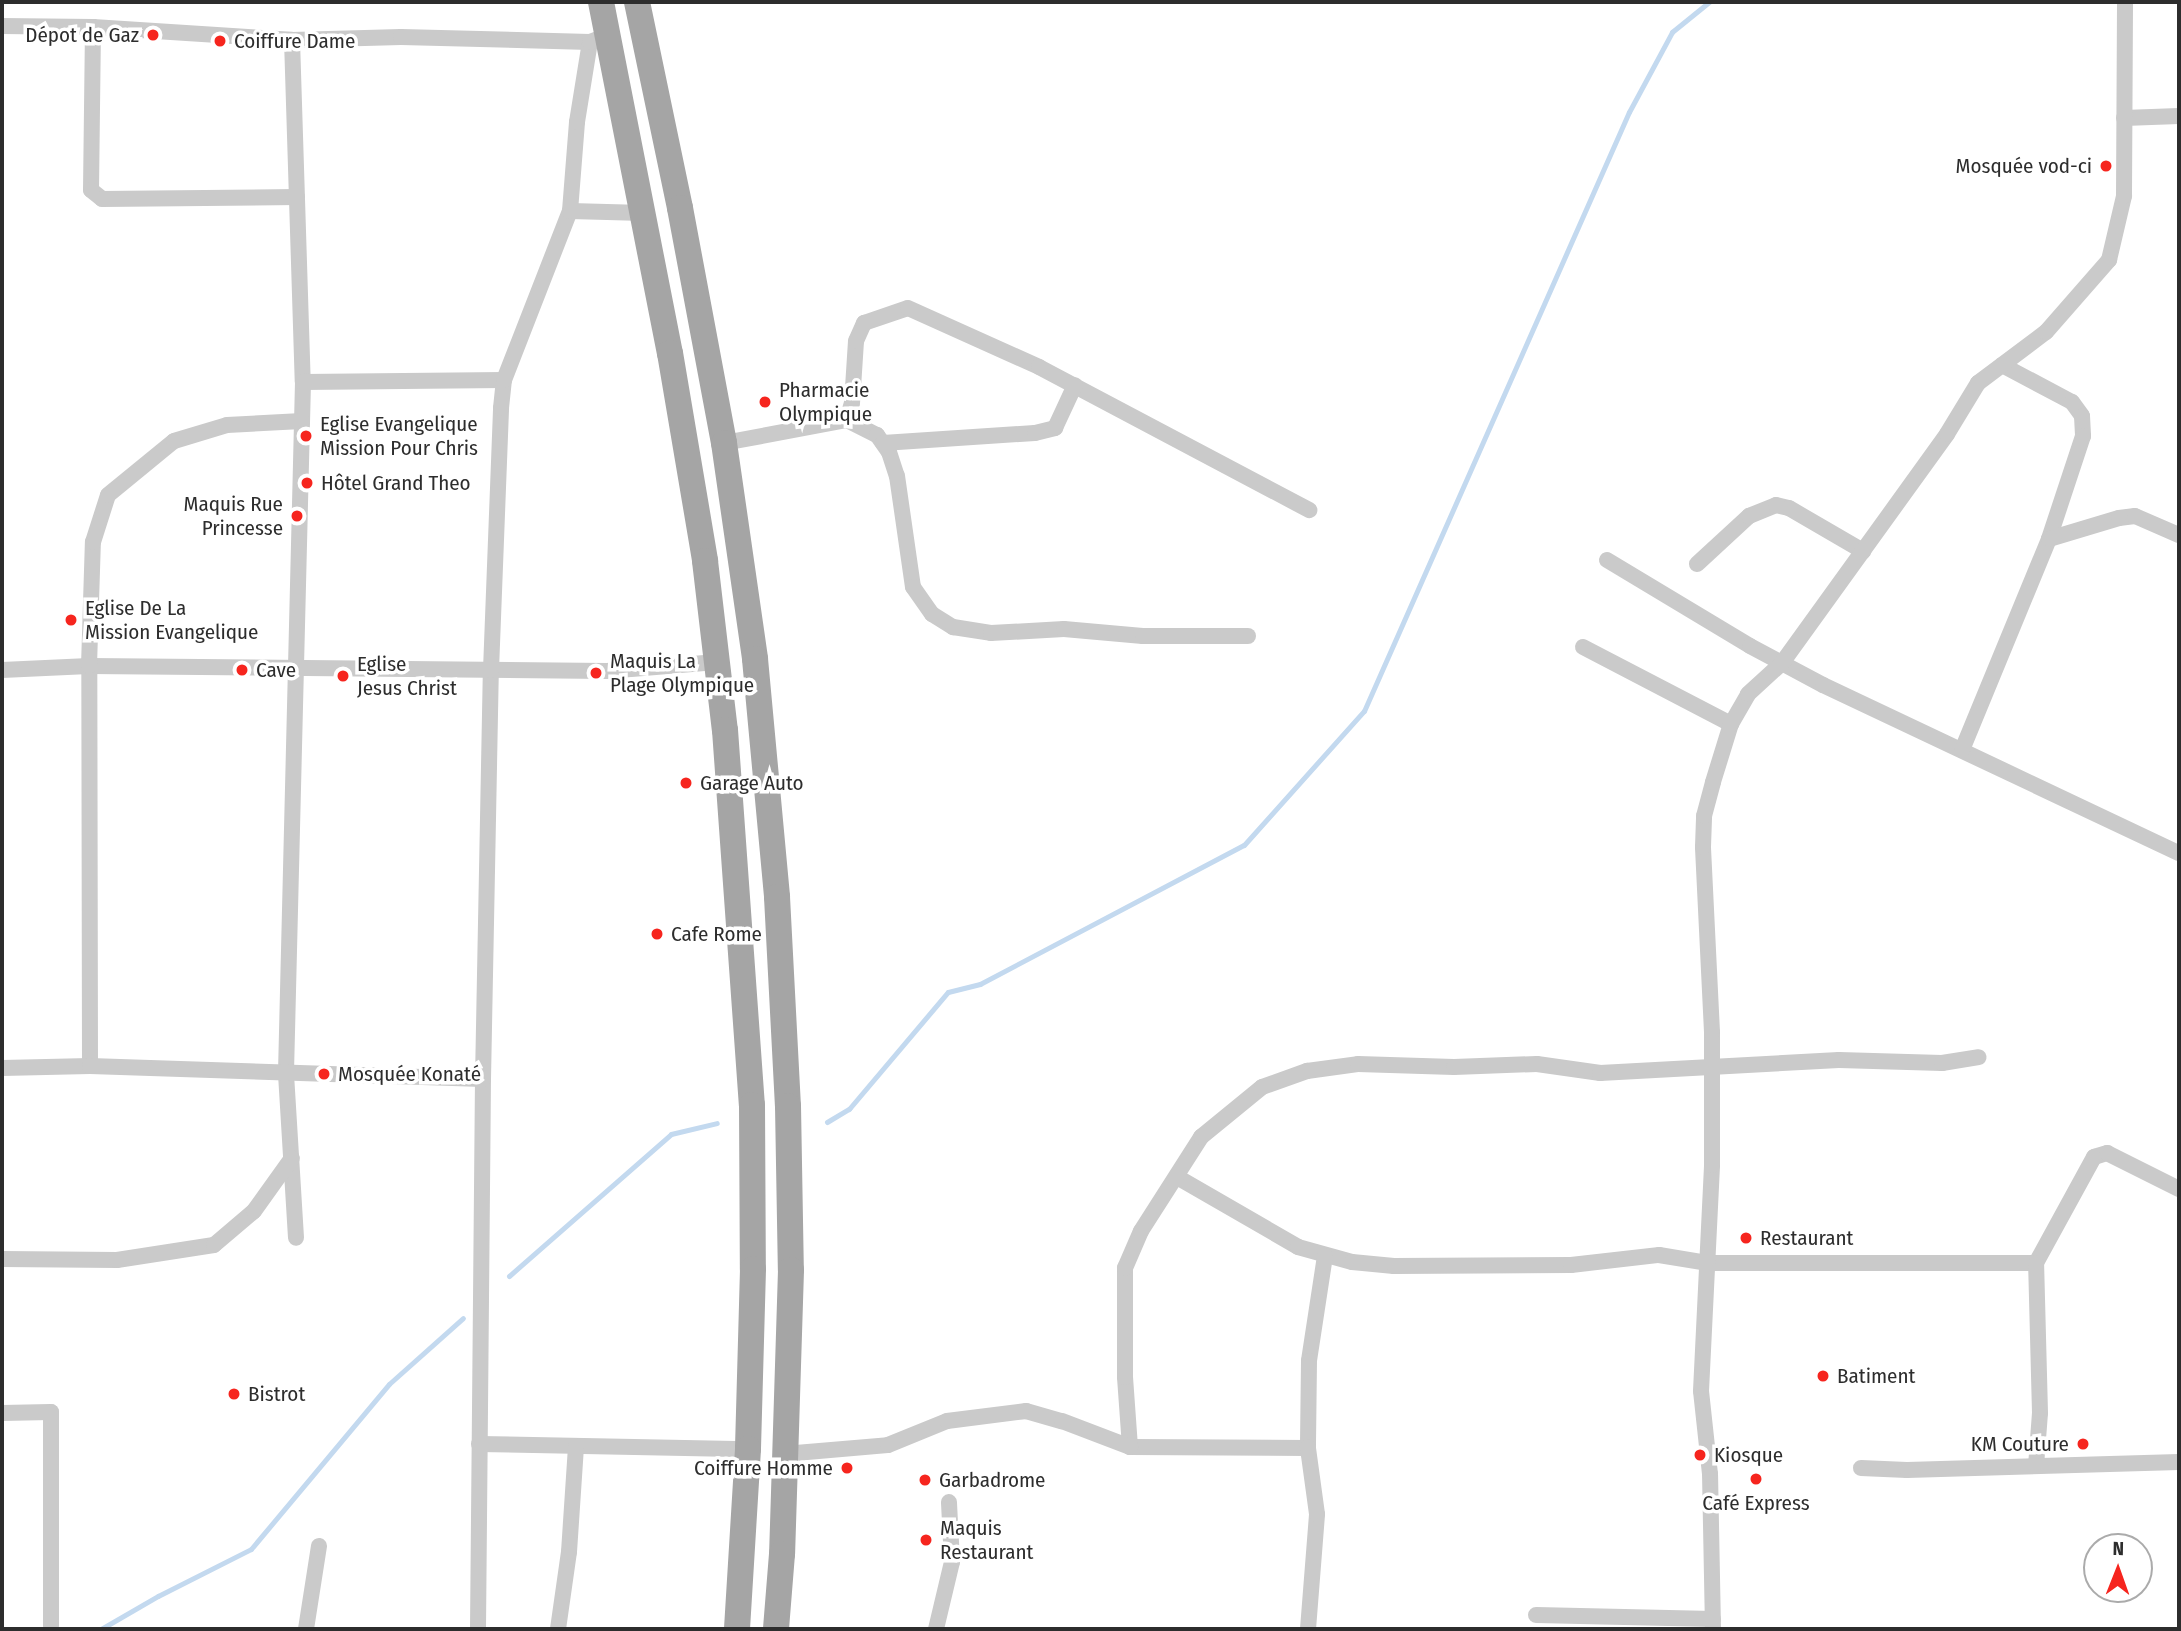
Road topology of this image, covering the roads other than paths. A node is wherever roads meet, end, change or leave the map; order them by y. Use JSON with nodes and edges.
{"nodes":[{"id":1,"x":601,"y":2,"type":"edge"},
{"id":2,"x":637,"y":2,"type":"edge"},
{"id":3,"x":2125,"y":2,"type":"edge"},
{"id":4,"x":2,"y":26,"type":"edge"},
{"id":5,"x":93,"y":27,"type":"junction"},
{"id":6,"x":599,"y":38,"type":"junction"},
{"id":7,"x":292,"y":40,"type":"junction"},
{"id":8,"x":2179,"y":116,"type":"edge"},
{"id":9,"x":2124,"y":118,"type":"junction"},
{"id":10,"x":297,"y":197,"type":"junction"},
{"id":11,"x":570,"y":211,"type":"junction"},
{"id":12,"x":644,"y":213,"type":"junction"},
{"id":13,"x":2002,"y":365,"type":"junction"},
{"id":14,"x":504,"y":380,"type":"junction"},
{"id":15,"x":303,"y":382,"type":"junction"},
{"id":16,"x":1075,"y":385,"type":"junction"},
{"id":17,"x":847,"y":420,"type":"junction"},
{"id":18,"x":303,"y":421,"type":"junction"},
{"id":19,"x":724,"y":443,"type":"junction"},
{"id":20,"x":883,"y":443,"type":"junction"},
{"id":21,"x":1309,"y":510,"type":"dead end"},
{"id":22,"x":2179,"y":535,"type":"edge"},
{"id":23,"x":2049,"y":540,"type":"junction"},
{"id":24,"x":1863,"y":551,"type":"junction"},
{"id":25,"x":1606,"y":560,"type":"dead end"},
{"id":26,"x":1697,"y":564,"type":"dead end"},
{"id":27,"x":1248,"y":636,"type":"dead end"},
{"id":28,"x":1583,"y":647,"type":"dead end"},
{"id":29,"x":717,"y":662,"type":"junction"},
{"id":30,"x":1782,"y":663,"type":"junction"},
{"id":31,"x":89,"y":666,"type":"junction"},
{"id":32,"x":298,"y":669,"type":"junction"},
{"id":33,"x":2,"y":670,"type":"edge"},
{"id":34,"x":491,"y":670,"type":"junction"},
{"id":35,"x":1731,"y":724,"type":"junction"},
{"id":36,"x":1962,"y":750,"type":"junction"},
{"id":37,"x":2179,"y":853,"type":"edge"},
{"id":38,"x":1979,"y":1057,"type":"dead end"},
{"id":39,"x":90,"y":1066,"type":"junction"},
{"id":40,"x":2,"y":1068,"type":"edge"},
{"id":41,"x":1712,"y":1068,"type":"junction"},
{"id":42,"x":286,"y":1074,"type":"junction"},
{"id":43,"x":483,"y":1079,"type":"junction"},
{"id":44,"x":292,"y":1158,"type":"junction"},
{"id":45,"x":1177,"y":1177,"type":"junction"},
{"id":46,"x":2179,"y":1189,"type":"edge"},
{"id":47,"x":296,"y":1238,"type":"dead end"},
{"id":48,"x":1325,"y":1256,"type":"junction"},
{"id":49,"x":2,"y":1259,"type":"edge"},
{"id":50,"x":1708,"y":1263,"type":"junction"},
{"id":51,"x":2036,"y":1263,"type":"junction"},
{"id":52,"x":2,"y":1413,"type":"edge"},
{"id":53,"x":479,"y":1444,"type":"junction"},
{"id":54,"x":576,"y":1446,"type":"junction"},
{"id":55,"x":1130,"y":1447,"type":"junction"},
{"id":56,"x":1308,"y":1448,"type":"junction"},
{"id":57,"x":748,"y":1449,"type":"junction"},
{"id":58,"x":784,"y":1454,"type":"junction"},
{"id":59,"x":2179,"y":1462,"type":"edge"},
{"id":60,"x":2036,"y":1466,"type":"junction"},
{"id":61,"x":1861,"y":1468,"type":"dead end"},
{"id":62,"x":949,"y":1502,"type":"dead end"},
{"id":63,"x":320,"y":1546,"type":"dead end"},
{"id":64,"x":1536,"y":1615,"type":"dead end"},
{"id":65,"x":1713,"y":1624,"type":"edge"},
{"id":66,"x":51,"y":1626,"type":"dead end"},
{"id":67,"x":306,"y":1629,"type":"edge"},
{"id":68,"x":478,"y":1629,"type":"edge"},
{"id":69,"x":558,"y":1629,"type":"edge"},
{"id":70,"x":737,"y":1629,"type":"edge"},
{"id":71,"x":776,"y":1629,"type":"edge"},
{"id":72,"x":936,"y":1629,"type":"edge"},
{"id":73,"x":1308,"y":1629,"type":"edge"}],
"edges":[{"from":1,"to":6,"type":"main road"},
{"from":2,"to":19,"type":"main road"},
{"from":3,"to":9,"type":"street"},
{"from":4,"to":5,"type":"street"},
{"from":5,"to":7,"type":"street"},
{"from":5,"to":10,"type":"street"},
{"from":6,"to":7,"type":"street"},
{"from":6,"to":11,"type":"street"},
{"from":6,"to":12,"type":"main road"},
{"from":7,"to":10,"type":"street"},
{"from":8,"to":9,"type":"street"},
{"from":9,"to":13,"type":"street"},
{"from":10,"to":15,"type":"street"},
{"from":11,"to":12,"type":"street"},
{"from":11,"to":14,"type":"street"},
{"from":12,"to":29,"type":"main road"},
{"from":13,"to":23,"type":"street"},
{"from":13,"to":24,"type":"street"},
{"from":14,"to":15,"type":"street"},
{"from":14,"to":34,"type":"street"},
{"from":15,"to":18,"type":"street"},
{"from":16,"to":17,"type":"street"},
{"from":16,"to":20,"type":"street"},
{"from":16,"to":21,"type":"street"},
{"from":17,"to":19,"type":"street"},
{"from":17,"to":20,"type":"street"},
{"from":18,"to":31,"type":"street"},
{"from":18,"to":32,"type":"street"},
{"from":19,"to":58,"type":"main road"},
{"from":20,"to":27,"type":"street"},
{"from":22,"to":23,"type":"street"},
{"from":23,"to":36,"type":"street"},
{"from":24,"to":26,"type":"street"},
{"from":24,"to":30,"type":"street"},
{"from":25,"to":30,"type":"street"},
{"from":28,"to":35,"type":"street"},
{"from":29,"to":34,"type":"street"},
{"from":29,"to":57,"type":"main road"},
{"from":30,"to":35,"type":"street"},
{"from":30,"to":36,"type":"street"},
{"from":31,"to":32,"type":"street"},
{"from":31,"to":33,"type":"street"},
{"from":31,"to":39,"type":"street"},
{"from":32,"to":34,"type":"street"},
{"from":32,"to":42,"type":"street"},
{"from":34,"to":43,"type":"street"},
{"from":35,"to":41,"type":"street"},
{"from":36,"to":37,"type":"street"},
{"from":38,"to":41,"type":"street"},
{"from":39,"to":40,"type":"street"},
{"from":39,"to":42,"type":"street"},
{"from":41,"to":45,"type":"street"},
{"from":41,"to":50,"type":"street"},
{"from":42,"to":43,"type":"street"},
{"from":42,"to":44,"type":"street"},
{"from":43,"to":53,"type":"street"},
{"from":44,"to":47,"type":"street"},
{"from":44,"to":49,"type":"street"},
{"from":45,"to":48,"type":"street"},
{"from":45,"to":55,"type":"street"},
{"from":46,"to":51,"type":"street"},
{"from":48,"to":50,"type":"street"},
{"from":48,"to":56,"type":"street"},
{"from":50,"to":51,"type":"street"},
{"from":50,"to":65,"type":"street"},
{"from":51,"to":60,"type":"street"},
{"from":52,"to":66,"type":"street"},
{"from":53,"to":54,"type":"street"},
{"from":53,"to":68,"type":"street"},
{"from":54,"to":57,"type":"street"},
{"from":54,"to":69,"type":"street"},
{"from":55,"to":56,"type":"street"},
{"from":55,"to":58,"type":"street"},
{"from":56,"to":73,"type":"street"},
{"from":57,"to":70,"type":"main road"},
{"from":58,"to":71,"type":"main road"},
{"from":59,"to":60,"type":"street"},
{"from":60,"to":61,"type":"street"},
{"from":62,"to":72,"type":"street"},
{"from":63,"to":67,"type":"street"},
{"from":64,"to":65,"type":"street"}]}
